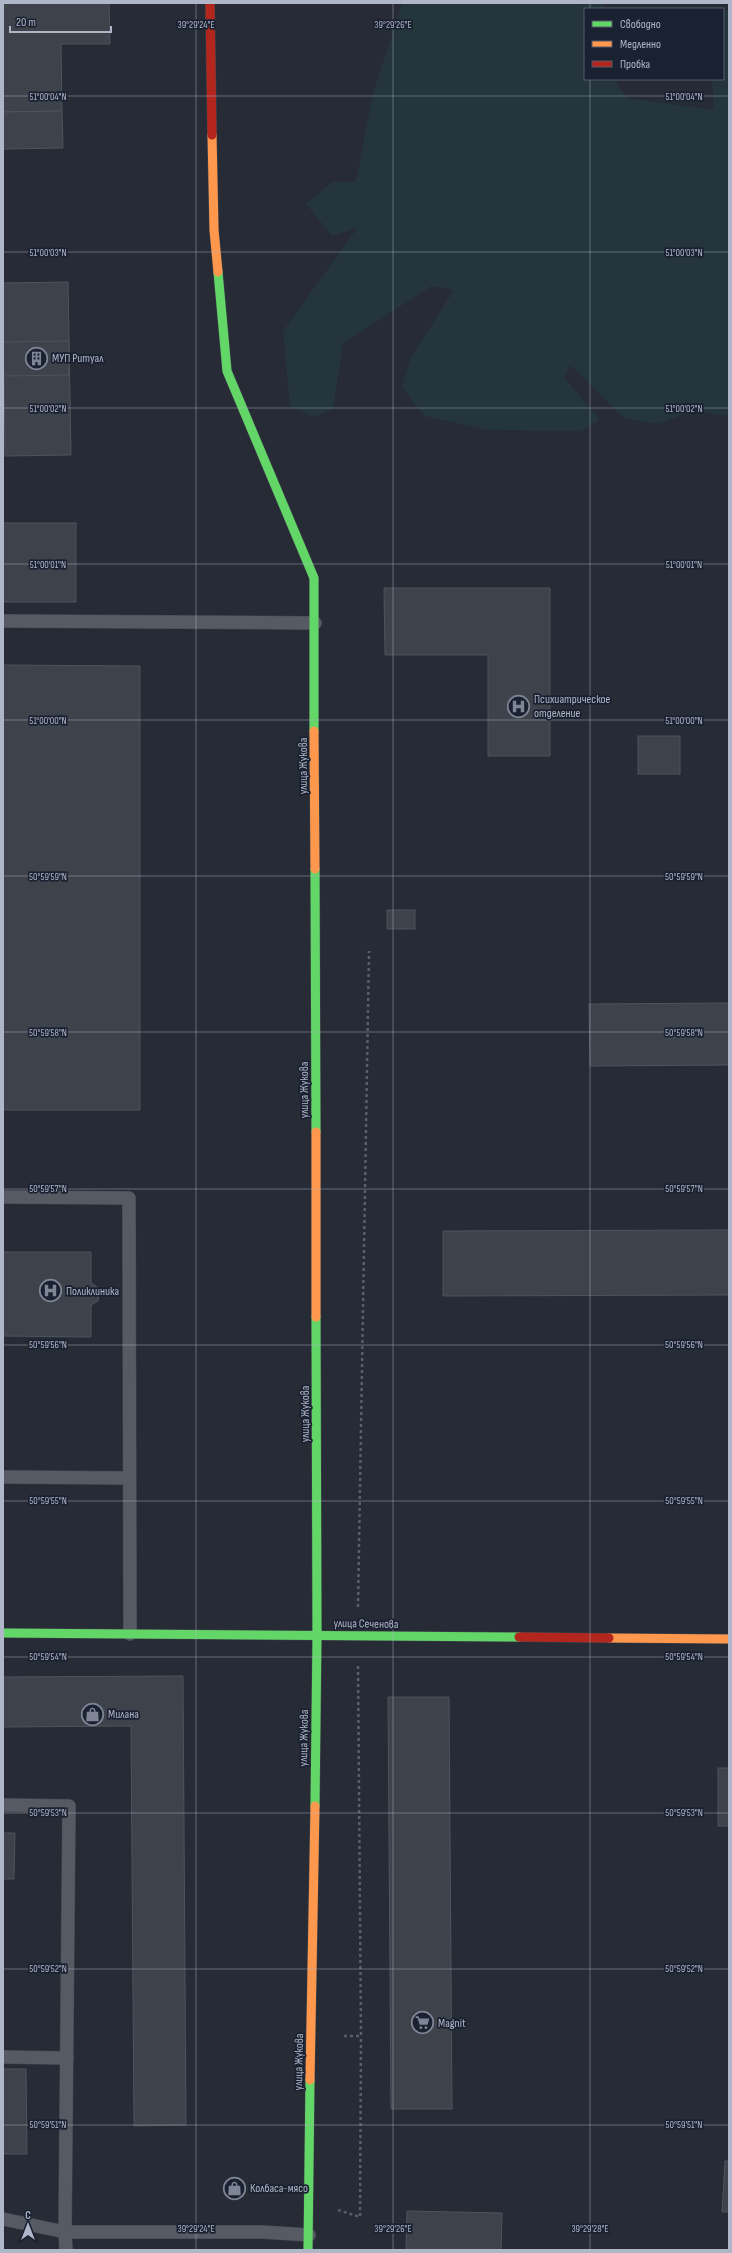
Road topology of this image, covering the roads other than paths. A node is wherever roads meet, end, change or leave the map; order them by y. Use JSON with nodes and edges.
{"nodes":[{"id":1,"x":210,"y":3,"type":"edge"},
{"id":2,"x":3,"y":621,"type":"edge"},
{"id":3,"x":315,"y":623,"type":"junction"},
{"id":4,"x":3,"y":1198,"type":"edge"},
{"id":5,"x":3,"y":1477,"type":"edge"},
{"id":6,"x":129,"y":1478,"type":"junction"},
{"id":7,"x":3,"y":1633,"type":"edge"},
{"id":8,"x":130,"y":1634,"type":"junction"},
{"id":9,"x":317,"y":1636,"type":"junction"},
{"id":10,"x":729,"y":1639,"type":"edge"},
{"id":11,"x":3,"y":1805,"type":"edge"},
{"id":12,"x":3,"y":2057,"type":"edge"},
{"id":13,"x":67,"y":2058,"type":"junction"},
{"id":14,"x":3,"y":2218,"type":"edge"},
{"id":15,"x":66,"y":2232,"type":"junction"},
{"id":16,"x":309,"y":2234,"type":"junction"},
{"id":17,"x":66,"y":2250,"type":"edge"},
{"id":18,"x":308,"y":2250,"type":"edge"}],
"edges":[{"from":1,"to":3,"type":"street","name":"улица Жукова"},
{"from":2,"to":3,"type":"lane"},
{"from":3,"to":9,"type":"street","name":"улица Жукова"},
{"from":4,"to":6,"type":"lane"},
{"from":5,"to":6,"type":"lane"},
{"from":6,"to":8,"type":"lane"},
{"from":7,"to":8,"type":"street","name":"улица Сеченова"},
{"from":8,"to":9,"type":"street","name":"улица Сеченова"},
{"from":9,"to":10,"type":"street","name":"улица Сеченова"},
{"from":9,"to":16,"type":"street","name":"улица Жукова"},
{"from":11,"to":13,"type":"lane"},
{"from":12,"to":13,"type":"lane"},
{"from":13,"to":15,"type":"lane"},
{"from":14,"to":15,"type":"lane"},
{"from":15,"to":16,"type":"lane"},
{"from":15,"to":17,"type":"lane"},
{"from":16,"to":18,"type":"street","name":"улица Жукова"}]}
